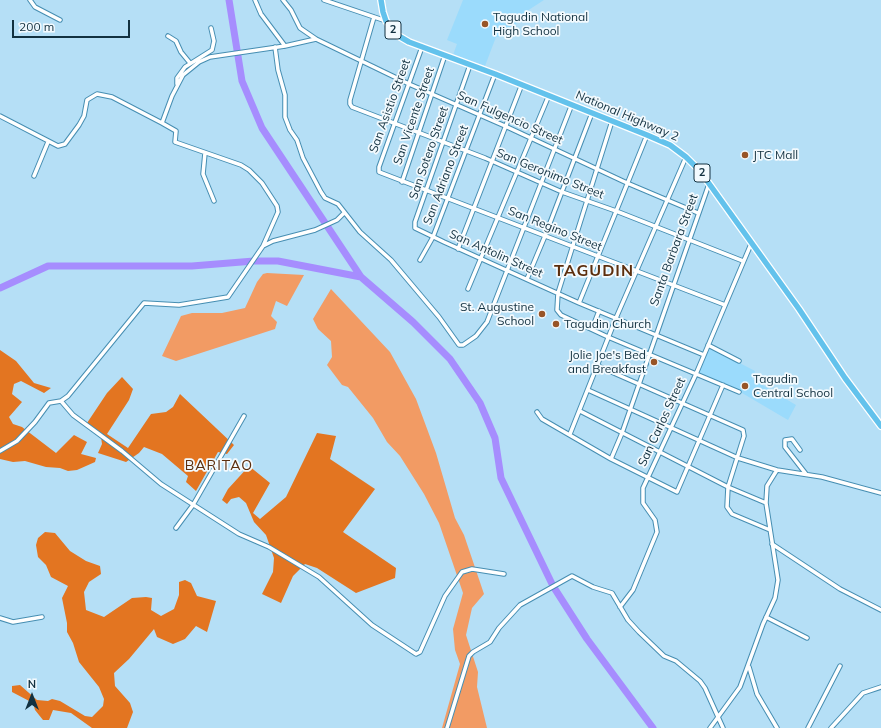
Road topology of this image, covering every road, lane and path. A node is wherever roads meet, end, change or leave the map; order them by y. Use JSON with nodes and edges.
{"nodes":[{"id":1,"x":30,"y":0,"type":"edge"},
{"id":2,"x":255,"y":0,"type":"edge"},
{"id":3,"x":283,"y":0,"type":"edge"},
{"id":4,"x":324,"y":0,"type":"edge"},
{"id":5,"x":381,"y":0,"type":"edge"},
{"id":6,"x":374,"y":17,"type":"junction"},
{"id":7,"x":60,"y":20,"type":"dead end"},
{"id":8,"x":386,"y":21,"type":"junction"},
{"id":9,"x":211,"y":28,"type":"dead end"},
{"id":10,"x":168,"y":36,"type":"dead end"},
{"id":11,"x":316,"y":39,"type":"junction"},
{"id":12,"x":285,"y":46,"type":"junction"},
{"id":13,"x":422,"y":47,"type":"junction"},
{"id":14,"x":273,"y":48,"type":"junction"},
{"id":15,"x":445,"y":55,"type":"junction"},
{"id":16,"x":362,"y":61,"type":"junction"},
{"id":17,"x":190,"y":63,"type":"junction"},
{"id":18,"x":470,"y":64,"type":"junction"},
{"id":19,"x":496,"y":74,"type":"junction"},
{"id":20,"x":409,"y":84,"type":"junction"},
{"id":21,"x":522,"y":84,"type":"junction"},
{"id":22,"x":177,"y":85,"type":"junction"},
{"id":23,"x":432,"y":94,"type":"junction"},
{"id":24,"x":549,"y":95,"type":"junction"},
{"id":25,"x":572,"y":104,"type":"junction"},
{"id":26,"x":456,"y":105,"type":"junction"},
{"id":27,"x":592,"y":113,"type":"junction"},
{"id":28,"x":479,"y":115,"type":"junction"},
{"id":29,"x":0,"y":116,"type":"edge"},
{"id":30,"x":612,"y":121,"type":"junction"},
{"id":31,"x":162,"y":123,"type":"junction"},
{"id":32,"x":395,"y":124,"type":"junction"},
{"id":33,"x":505,"y":126,"type":"junction"},
{"id":34,"x":419,"y":133,"type":"junction"},
{"id":35,"x":647,"y":135,"type":"junction"},
{"id":36,"x":531,"y":138,"type":"junction"},
{"id":37,"x":48,"y":142,"type":"junction"},
{"id":38,"x":442,"y":142,"type":"junction"},
{"id":39,"x":554,"y":150,"type":"junction"},
{"id":40,"x":466,"y":151,"type":"junction"},
{"id":41,"x":205,"y":153,"type":"junction"},
{"id":42,"x":686,"y":157,"type":"junction"},
{"id":43,"x":576,"y":159,"type":"junction"},
{"id":44,"x":492,"y":162,"type":"junction"},
{"id":45,"x":597,"y":169,"type":"junction"},
{"id":46,"x":378,"y":171,"type":"joint"},
{"id":47,"x":517,"y":172,"type":"junction"},
{"id":48,"x":34,"y":176,"type":"dead end"},
{"id":49,"x":402,"y":182,"type":"junction"},
{"id":50,"x":540,"y":183,"type":"junction"},
{"id":51,"x":627,"y":183,"type":"junction"},
{"id":52,"x":709,"y":184,"type":"junction"},
{"id":53,"x":426,"y":190,"type":"junction"},
{"id":54,"x":562,"y":192,"type":"junction"},
{"id":55,"x":448,"y":198,"type":"junction"},
{"id":56,"x":588,"y":200,"type":"junction"},
{"id":57,"x":667,"y":200,"type":"junction"},
{"id":58,"x":214,"y":201,"type":"dead end"},
{"id":59,"x":474,"y":208,"type":"junction"},
{"id":60,"x":616,"y":211,"type":"junction"},
{"id":61,"x":344,"y":213,"type":"junction"},
{"id":62,"x":698,"y":213,"type":"junction"},
{"id":63,"x":498,"y":217,"type":"junction"},
{"id":64,"x":414,"y":226,"type":"joint"},
{"id":65,"x":656,"y":227,"type":"junction"},
{"id":66,"x":524,"y":228,"type":"junction"},
{"id":67,"x":545,"y":236,"type":"junction"},
{"id":68,"x":433,"y":237,"type":"junction"},
{"id":69,"x":689,"y":240,"type":"junction"},
{"id":70,"x":751,"y":244,"type":"junction"},
{"id":71,"x":263,"y":246,"type":"junction"},
{"id":72,"x":573,"y":247,"type":"junction"},
{"id":73,"x":458,"y":249,"type":"junction"},
{"id":74,"x":598,"y":257,"type":"junction"},
{"id":75,"x":481,"y":259,"type":"junction"},
{"id":76,"x":420,"y":260,"type":"dead end"},
{"id":77,"x":743,"y":262,"type":"junction"},
{"id":78,"x":507,"y":271,"type":"junction"},
{"id":79,"x":637,"y":272,"type":"junction"},
{"id":80,"x":526,"y":279,"type":"junction"},
{"id":81,"x":672,"y":286,"type":"junction"},
{"id":82,"x":468,"y":289,"type":"dead end"},
{"id":83,"x":558,"y":293,"type":"junction"},
{"id":84,"x":579,"y":303,"type":"junction"},
{"id":85,"x":724,"y":305,"type":"junction"},
{"id":86,"x":599,"y":311,"type":"junction"},
{"id":87,"x":616,"y":318,"type":"junction"},
{"id":88,"x":592,"y":330,"type":"junction"},
{"id":89,"x":655,"y":334,"type":"junction"},
{"id":90,"x":608,"y":337,"type":"junction"},
{"id":91,"x":708,"y":344,"type":"junction"},
{"id":92,"x":648,"y":354,"type":"junction"},
{"id":93,"x":704,"y":355,"type":"junction"},
{"id":94,"x":739,"y":361,"type":"dead end"},
{"id":95,"x":598,"y":366,"type":"junction"},
{"id":96,"x":696,"y":374,"type":"junction"},
{"id":97,"x":638,"y":382,"type":"junction"},
{"id":98,"x":723,"y":385,"type":"junction"},
{"id":99,"x":588,"y":390,"type":"junction"},
{"id":100,"x":738,"y":392,"type":"dead end"},
{"id":101,"x":61,"y":401,"type":"junction"},
{"id":102,"x":683,"y":402,"type":"junction"},
{"id":103,"x":629,"y":408,"type":"junction"},
{"id":104,"x":537,"y":412,"type":"dead end"},
{"id":105,"x":580,"y":412,"type":"junction"},
{"id":106,"x":710,"y":415,"type":"junction"},
{"id":107,"x":244,"y":416,"type":"dead end"},
{"id":108,"x":881,"y":426,"type":"edge"},
{"id":109,"x":672,"y":427,"type":"junction"},
{"id":110,"x":622,"y":433,"type":"junction"},
{"id":111,"x":570,"y":434,"type":"junction"},
{"id":112,"x":700,"y":440,"type":"junction"},
{"id":113,"x":800,"y":450,"type":"dead end"},
{"id":114,"x":0,"y":451,"type":"edge"},
{"id":115,"x":659,"y":452,"type":"junction"},
{"id":116,"x":611,"y":458,"type":"junction"},
{"id":117,"x":738,"y":458,"type":"junction"},
{"id":118,"x":688,"y":468,"type":"junction"},
{"id":119,"x":777,"y":470,"type":"junction"},
{"id":120,"x":806,"y":474,"type":"junction"},
{"id":121,"x":647,"y":478,"type":"junction"},
{"id":122,"x":728,"y":488,"type":"junction"},
{"id":123,"x":881,"y":493,"type":"edge"},
{"id":124,"x":766,"y":503,"type":"junction"},
{"id":125,"x":193,"y":505,"type":"junction"},
{"id":126,"x":176,"y":528,"type":"dead end"},
{"id":127,"x":770,"y":530,"type":"junction"},
{"id":128,"x":772,"y":544,"type":"junction"},
{"id":129,"x":504,"y":574,"type":"dead end"},
{"id":130,"x":620,"y":607,"type":"junction"},
{"id":131,"x":881,"y":610,"type":"edge"},
{"id":132,"x":42,"y":616,"type":"dead end"},
{"id":133,"x":766,"y":617,"type":"junction"},
{"id":134,"x":0,"y":618,"type":"edge"},
{"id":135,"x":807,"y":638,"type":"dead end"},
{"id":136,"x":749,"y":666,"type":"junction"},
{"id":137,"x":840,"y":666,"type":"dead end"},
{"id":138,"x":881,"y":687,"type":"edge"},
{"id":139,"x":719,"y":718,"type":"junction"},
{"id":140,"x":447,"y":728,"type":"edge"},
{"id":141,"x":710,"y":728,"type":"edge"},
{"id":142,"x":723,"y":728,"type":"edge"},
{"id":143,"x":777,"y":728,"type":"edge"},
{"id":144,"x":808,"y":728,"type":"edge"},
{"id":145,"x":831,"y":728,"type":"edge"}],
"edges":[{"from":1,"to":7,"type":"street"},
{"from":2,"to":12,"type":"street"},
{"from":3,"to":11,"type":"street","name":"San Fulgencio Street"},
{"from":4,"to":6,"type":"street"},
{"from":5,"to":8,"type":"highway","name":"National Highway 2","number":"2"},
{"from":6,"to":8,"type":"street"},
{"from":6,"to":16,"type":"street"},
{"from":8,"to":13,"type":"highway","name":"National Highway 2","number":"2"},
{"from":9,"to":17,"type":"street"},
{"from":10,"to":17,"type":"street"},
{"from":11,"to":12,"type":"street"},
{"from":11,"to":16,"type":"street","name":"San Fulgencio Street"},
{"from":12,"to":14,"type":"street"},
{"from":13,"to":15,"type":"highway","name":"National Highway 2","number":"2"},
{"from":13,"to":20,"type":"street","name":"San Asistio Street"},
{"from":14,"to":22,"type":"street"},
{"from":14,"to":61,"type":"street"},
{"from":15,"to":18,"type":"highway","name":"National Highway 2","number":"2"},
{"from":15,"to":23,"type":"street","name":"San Vicente Street"},
{"from":16,"to":20,"type":"street","name":"San Fulgencio Street"},
{"from":16,"to":32,"type":"street","name":"San Geronimo Street"},
{"from":17,"to":22,"type":"street"},
{"from":18,"to":19,"type":"highway","name":"National Highway 2","number":"2"},
{"from":18,"to":26,"type":"street","name":"San Sotero Street"},
{"from":19,"to":21,"type":"highway","name":"National Highway 2","number":"2"},
{"from":19,"to":28,"type":"street","name":"San Adriano Street"},
{"from":20,"to":23,"type":"street","name":"San Fulgencio Street"},
{"from":20,"to":32,"type":"street","name":"San Asistio Street"},
{"from":21,"to":24,"type":"highway","name":"National Highway 2","number":"2"},
{"from":21,"to":33,"type":"street"},
{"from":22,"to":31,"type":"street"},
{"from":23,"to":26,"type":"street","name":"San Fulgencio Street"},
{"from":23,"to":34,"type":"street","name":"San Vicente Street"},
{"from":24,"to":25,"type":"highway","name":"National Highway 2","number":"2"},
{"from":24,"to":36,"type":"street"},
{"from":25,"to":27,"type":"highway","name":"National Highway 2","number":"2"},
{"from":25,"to":39,"type":"street"},
{"from":26,"to":28,"type":"street","name":"San Fulgencio Street"},
{"from":26,"to":38,"type":"street","name":"San Sotero Street"},
{"from":27,"to":30,"type":"highway","name":"National Highway 2","number":"2"},
{"from":27,"to":43,"type":"street"},
{"from":28,"to":33,"type":"street","name":"San Fulgencio Street"},
{"from":28,"to":40,"type":"street","name":"San Adriano Street"},
{"from":29,"to":37,"type":"street"},
{"from":30,"to":35,"type":"highway","name":"National Highway 2","number":"2"},
{"from":30,"to":45,"type":"street"},
{"from":31,"to":37,"type":"street"},
{"from":31,"to":41,"type":"street"},
{"from":32,"to":34,"type":"street","name":"San Geronimo Street"},
{"from":32,"to":46,"type":"street","name":"San Asistio Street"},
{"from":33,"to":36,"type":"street","name":"San Fulgencio Street"},
{"from":33,"to":44,"type":"street"},
{"from":34,"to":38,"type":"street","name":"San Geronimo Street"},
{"from":34,"to":49,"type":"street","name":"San Vicente Street"},
{"from":35,"to":42,"type":"highway","name":"National Highway 2","number":"2"},
{"from":35,"to":51,"type":"street"},
{"from":36,"to":39,"type":"street","name":"San Fulgencio Street"},
{"from":36,"to":47,"type":"street"},
{"from":37,"to":48,"type":"street"},
{"from":38,"to":40,"type":"street","name":"San Geronimo Street"},
{"from":38,"to":53,"type":"street","name":"San Sotero Street"},
{"from":39,"to":43,"type":"street","name":"San Fulgencio Street"},
{"from":39,"to":50,"type":"street"},
{"from":40,"to":44,"type":"street","name":"San Geronimo Street"},
{"from":40,"to":55,"type":"street","name":"San Adriano Street"},
{"from":41,"to":58,"type":"street"},
{"from":41,"to":71,"type":"street"},
{"from":42,"to":52,"type":"highway","name":"National Highway 2","number":"2"},
{"from":42,"to":57,"type":"street"},
{"from":43,"to":45,"type":"street","name":"San Fulgencio Street"},
{"from":43,"to":54,"type":"street"},
{"from":44,"to":47,"type":"street","name":"San Geronimo Street"},
{"from":44,"to":59,"type":"street"},
{"from":45,"to":51,"type":"street","name":"San Fulgencio Street"},
{"from":45,"to":56,"type":"street"},
{"from":46,"to":49,"type":"street","name":"San Regino Street"},
{"from":47,"to":50,"type":"street","name":"San Geronimo Street"},
{"from":47,"to":63,"type":"street"},
{"from":49,"to":53,"type":"street","name":"San Regino Street"},
{"from":50,"to":54,"type":"street","name":"San Geronimo Street"},
{"from":50,"to":66,"type":"street"},
{"from":51,"to":57,"type":"street","name":"San Fulgencio Street"},
{"from":51,"to":60,"type":"street"},
{"from":52,"to":62,"type":"street","name":"Santa Barbara Street"},
{"from":52,"to":70,"type":"highway","name":"National Highway 2","number":"2"},
{"from":53,"to":55,"type":"street","name":"San Regino Street"},
{"from":53,"to":64,"type":"street","name":"San Sotero Street"},
{"from":54,"to":56,"type":"street","name":"San Geronimo Street"},
{"from":54,"to":67,"type":"street"},
{"from":55,"to":59,"type":"street","name":"San Regino Street"},
{"from":55,"to":68,"type":"street","name":"San Adriano Street"},
{"from":56,"to":60,"type":"street","name":"San Geronimo Street"},
{"from":56,"to":72,"type":"street"},
{"from":57,"to":62,"type":"street","name":"San Fulgencio Street"},
{"from":57,"to":65,"type":"street"},
{"from":59,"to":63,"type":"street","name":"San Regino Street"},
{"from":59,"to":73,"type":"street"},
{"from":60,"to":65,"type":"street","name":"San Geronimo Street"},
{"from":60,"to":74,"type":"street"},
{"from":61,"to":71,"type":"street"},
{"from":61,"to":78,"type":"street"},
{"from":62,"to":69,"type":"street","name":"Santa Barbara Street"},
{"from":63,"to":66,"type":"street","name":"San Regino Street"},
{"from":63,"to":75,"type":"street"},
{"from":64,"to":68,"type":"street","name":"San Antolin Street"},
{"from":65,"to":69,"type":"street","name":"San Geronimo Street"},
{"from":65,"to":79,"type":"street"},
{"from":66,"to":67,"type":"street","name":"San Regino Street"},
{"from":66,"to":78,"type":"street"},
{"from":67,"to":72,"type":"street","name":"San Regino Street"},
{"from":67,"to":80,"type":"street"},
{"from":68,"to":73,"type":"street","name":"San Antolin Street"},
{"from":68,"to":76,"type":"street","name":"San Adriano Street"},
{"from":69,"to":77,"type":"street","name":"San Geronimo Street"},
{"from":69,"to":81,"type":"street","name":"Santa Barbara Street"},
{"from":70,"to":77,"type":"street","name":"San Carlos Street"},
{"from":70,"to":108,"type":"highway","name":"National Highway 2","number":"2"},
{"from":71,"to":101,"type":"street"},
{"from":72,"to":74,"type":"street","name":"San Regino Street"},
{"from":72,"to":83,"type":"street"},
{"from":73,"to":75,"type":"street","name":"San Antolin Street"},
{"from":74,"to":79,"type":"street","name":"San Regino Street"},
{"from":74,"to":84,"type":"street"},
{"from":75,"to":78,"type":"street","name":"San Antolin Street"},
{"from":75,"to":82,"type":"street"},
{"from":77,"to":85,"type":"street","name":"San Carlos Street"},
{"from":78,"to":80,"type":"street","name":"San Antolin Street"},
{"from":79,"to":81,"type":"street","name":"San Regino Street"},
{"from":79,"to":87,"type":"street"},
{"from":80,"to":83,"type":"street","name":"San Antolin Street"},
{"from":81,"to":85,"type":"street","name":"San Regino Street"},
{"from":81,"to":89,"type":"street","name":"Santa Barbara Street"},
{"from":83,"to":84,"type":"street","name":"San Antolin Street"},
{"from":83,"to":88,"type":"street"},
{"from":84,"to":86,"type":"street","name":"San Antolin Street"},
{"from":85,"to":91,"type":"street","name":"San Carlos Street"},
{"from":86,"to":87,"type":"street","name":"San Antolin Street"},
{"from":86,"to":88,"type":"street"},
{"from":87,"to":89,"type":"street","name":"San Antolin Street"},
{"from":87,"to":90,"type":"street"},
{"from":88,"to":90,"type":"street"},
{"from":89,"to":92,"type":"street","name":"Santa Barbara Street"},
{"from":89,"to":93,"type":"street","name":"San Antolin Street"},
{"from":90,"to":92,"type":"street"},
{"from":90,"to":95,"type":"street"},
{"from":91,"to":93,"type":"street","name":"San Carlos Street"},
{"from":91,"to":94,"type":"street"},
{"from":92,"to":96,"type":"street"},
{"from":92,"to":97,"type":"street","name":"Santa Barbara Street"},
{"from":93,"to":96,"type":"street","name":"San Carlos Street"},
{"from":95,"to":97,"type":"street"},
{"from":95,"to":99,"type":"street"},
{"from":96,"to":98,"type":"street"},
{"from":96,"to":102,"type":"street","name":"San Carlos Street"},
{"from":97,"to":102,"type":"street"},
{"from":97,"to":103,"type":"street","name":"Santa Barbara Street"},
{"from":98,"to":100,"type":"street"},
{"from":98,"to":106,"type":"street"},
{"from":99,"to":103,"type":"street"},
{"from":99,"to":105,"type":"street"},
{"from":101,"to":114,"type":"street"},
{"from":101,"to":125,"type":"street"},
{"from":102,"to":106,"type":"street"},
{"from":102,"to":109,"type":"street","name":"San Carlos Street"},
{"from":103,"to":109,"type":"street"},
{"from":103,"to":110,"type":"street","name":"Santa Barbara Street"},
{"from":104,"to":111,"type":"street"},
{"from":105,"to":110,"type":"street"},
{"from":105,"to":111,"type":"street"},
{"from":106,"to":112,"type":"street"},
{"from":106,"to":117,"type":"street"},
{"from":107,"to":125,"type":"street"},
{"from":109,"to":112,"type":"street"},
{"from":109,"to":115,"type":"street","name":"San Carlos Street"},
{"from":110,"to":115,"type":"street"},
{"from":110,"to":116,"type":"street","name":"Santa Barbara Street"},
{"from":111,"to":116,"type":"street"},
{"from":112,"to":117,"type":"street"},
{"from":112,"to":118,"type":"street"},
{"from":113,"to":120,"type":"street"},
{"from":115,"to":118,"type":"street"},
{"from":115,"to":121,"type":"street","name":"San Carlos Street"},
{"from":116,"to":121,"type":"street"},
{"from":117,"to":119,"type":"street"},
{"from":117,"to":122,"type":"street"},
{"from":118,"to":121,"type":"street"},
{"from":118,"to":122,"type":"street"},
{"from":119,"to":120,"type":"street"},
{"from":119,"to":124,"type":"street"},
{"from":120,"to":123,"type":"street"},
{"from":121,"to":130,"type":"street","name":"San Carlos Street"},
{"from":122,"to":124,"type":"street"},
{"from":122,"to":127,"type":"street"},
{"from":124,"to":127,"type":"street"},
{"from":125,"to":126,"type":"street"},
{"from":125,"to":129,"type":"street"},
{"from":127,"to":128,"type":"street"},
{"from":128,"to":131,"type":"street"},
{"from":128,"to":133,"type":"street"},
{"from":130,"to":139,"type":"street"},
{"from":130,"to":140,"type":"street"},
{"from":132,"to":134,"type":"street"},
{"from":133,"to":135,"type":"street"},
{"from":133,"to":136,"type":"street"},
{"from":136,"to":139,"type":"street"},
{"from":136,"to":143,"type":"street"},
{"from":137,"to":144,"type":"street"},
{"from":138,"to":145,"type":"street"},
{"from":139,"to":141,"type":"street"},
{"from":139,"to":142,"type":"street"}]}
